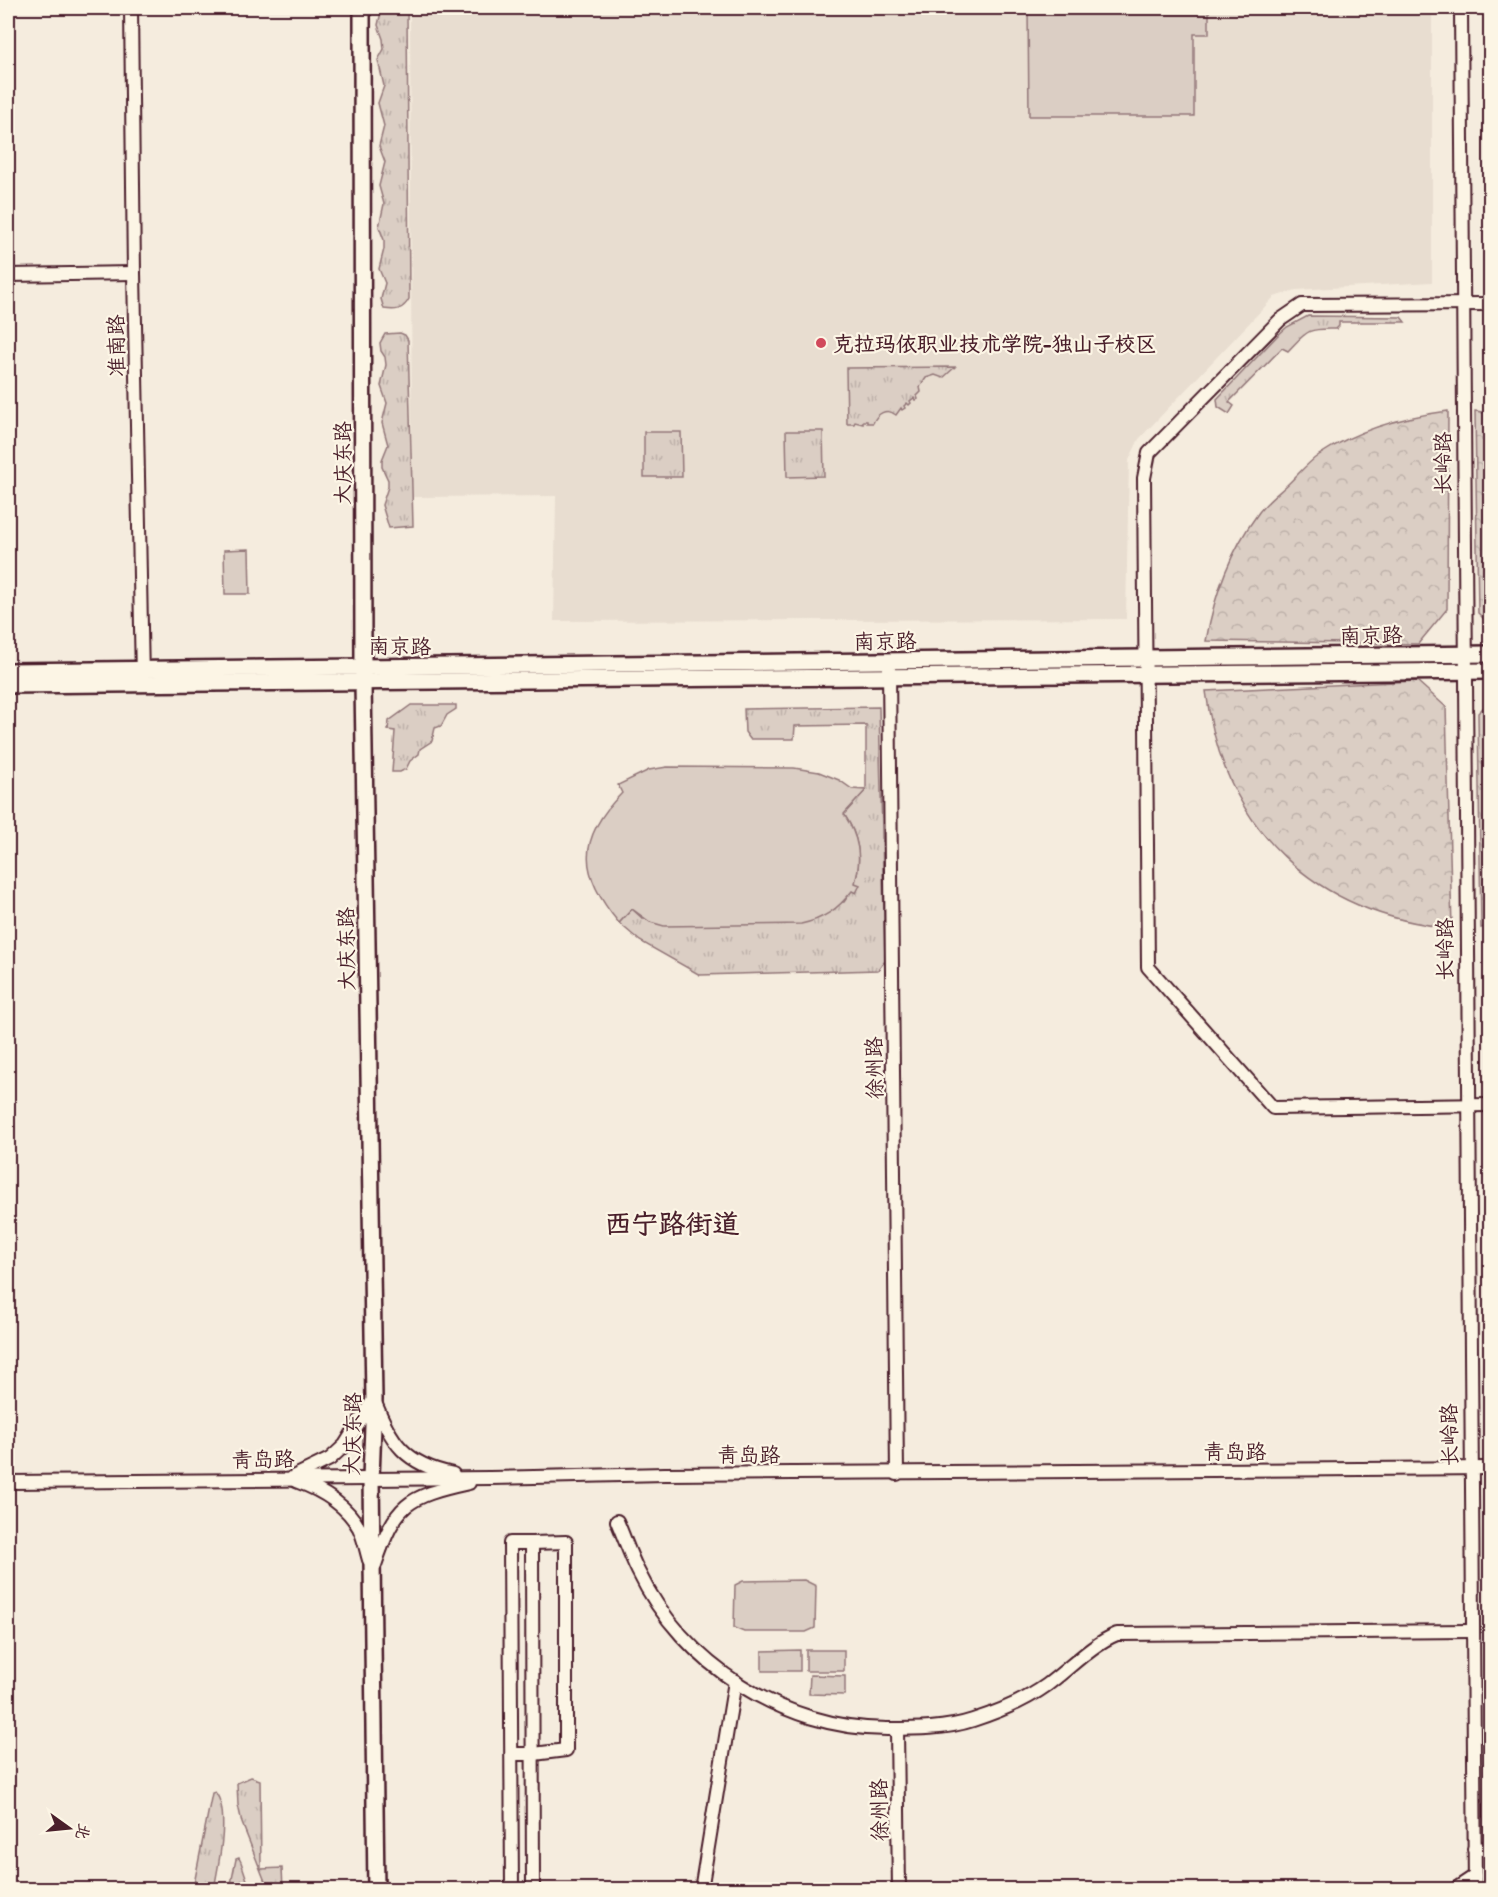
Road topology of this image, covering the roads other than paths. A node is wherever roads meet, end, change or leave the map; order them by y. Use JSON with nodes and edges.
{"nodes":[{"id":1,"x":131,"y":8,"type":"edge"},
{"id":2,"x":362,"y":8,"type":"edge"},
{"id":3,"x":1461,"y":8,"type":"edge"},
{"id":4,"x":134,"y":273,"type":"junction"},
{"id":5,"x":8,"y":275,"type":"edge"},
{"id":6,"x":1461,"y":303,"type":"junction"},
{"id":7,"x":1491,"y":304,"type":"edge"},
{"id":8,"x":1491,"y":654,"type":"edge"},
{"id":9,"x":1462,"y":655,"type":"junction"},
{"id":10,"x":1146,"y":659,"type":"junction"},
{"id":11,"x":363,"y":667,"type":"junction"},
{"id":12,"x":889,"y":670,"type":"junction"},
{"id":13,"x":8,"y":671,"type":"edge"},
{"id":14,"x":1491,"y":671,"type":"edge"},
{"id":15,"x":1462,"y":672,"type":"junction"},
{"id":16,"x":1146,"y":675,"type":"junction"},
{"id":17,"x":142,"y":677,"type":"junction"},
{"id":18,"x":356,"y":683,"type":"junction"},
{"id":19,"x":8,"y":685,"type":"edge"},
{"id":20,"x":1465,"y":1105,"type":"junction"},
{"id":21,"x":1491,"y":1105,"type":"edge"},
{"id":22,"x":374,"y":1399,"type":"junction"},
{"id":23,"x":1491,"y":1468,"type":"edge"},
{"id":24,"x":1468,"y":1469,"type":"junction"},
{"id":25,"x":897,"y":1474,"type":"junction"},
{"id":26,"x":371,"y":1478,"type":"junction"},
{"id":27,"x":490,"y":1478,"type":"junction"},
{"id":28,"x":289,"y":1479,"type":"junction"},
{"id":29,"x":8,"y":1482,"type":"edge"},
{"id":30,"x":617,"y":1521,"type":"dead end"},
{"id":31,"x":532,"y":1543,"type":"junction"},
{"id":32,"x":372,"y":1572,"type":"junction"},
{"id":33,"x":1471,"y":1631,"type":"junction"},
{"id":34,"x":534,"y":1639,"type":"junction"},
{"id":35,"x":512,"y":1640,"type":"junction"},
{"id":36,"x":735,"y":1681,"type":"junction"},
{"id":37,"x":897,"y":1729,"type":"junction"},
{"id":38,"x":512,"y":1754,"type":"junction"},
{"id":39,"x":534,"y":1754,"type":"junction"},
{"id":40,"x":1491,"y":1848,"type":"edge"},
{"id":41,"x":1474,"y":1849,"type":"junction"},
{"id":42,"x":1474,"y":1876,"type":"junction"},
{"id":43,"x":376,"y":1890,"type":"edge"},
{"id":44,"x":512,"y":1890,"type":"edge"},
{"id":45,"x":533,"y":1890,"type":"edge"},
{"id":46,"x":701,"y":1890,"type":"edge"},
{"id":47,"x":899,"y":1890,"type":"edge"},
{"id":48,"x":1454,"y":1890,"type":"edge"},
{"id":49,"x":1475,"y":1890,"type":"edge"}],
"edges":[{"from":1,"to":4,"type":"street","name":"准南路"},
{"from":2,"to":11,"type":"main road","name":"大庆东路"},
{"from":3,"to":6,"type":"street","name":"长岭路"},
{"from":4,"to":5,"type":"street"},
{"from":4,"to":17,"type":"street","name":"准南路"},
{"from":6,"to":7,"type":"street"},
{"from":6,"to":9,"type":"street","name":"长岭路"},
{"from":6,"to":10,"type":"street"},
{"from":8,"to":9,"type":"main road","name":"南京路"},
{"from":9,"to":10,"type":"main road","name":"南京路"},
{"from":9,"to":15,"type":"street","name":"长岭路"},
{"from":10,"to":12,"type":"main road","name":"南京路"},
{"from":10,"to":16,"type":"street"},
{"from":11,"to":12,"type":"main road","name":"南京路"},
{"from":11,"to":17,"type":"main road","name":"南京路"},
{"from":11,"to":18,"type":"main road","name":"大庆东路"},
{"from":12,"to":16,"type":"main road","name":"南京路"},
{"from":12,"to":18,"type":"main road","name":"南京路"},
{"from":12,"to":25,"type":"street","name":"徐州路"},
{"from":13,"to":17,"type":"main road"},
{"from":14,"to":15,"type":"main road","name":"南京路"},
{"from":15,"to":16,"type":"main road","name":"南京路"},
{"from":15,"to":20,"type":"street","name":"长岭路"},
{"from":16,"to":20,"type":"street"},
{"from":17,"to":18,"type":"main road","name":"南京路"},
{"from":17,"to":19,"type":"main road"},
{"from":18,"to":22,"type":"main road","name":"大庆东路"},
{"from":20,"to":21,"type":"street"},
{"from":20,"to":24,"type":"street","name":"长岭路"},
{"from":22,"to":26,"type":"main road","name":"大庆东路"},
{"from":22,"to":27,"type":"street"},
{"from":22,"to":28,"type":"street"},
{"from":23,"to":24,"type":"street","name":"青岛路"},
{"from":24,"to":25,"type":"street","name":"青岛路"},
{"from":24,"to":33,"type":"street","name":"长岭路"},
{"from":25,"to":27,"type":"street","name":"青岛路"},
{"from":26,"to":27,"type":"street","name":"青岛路"},
{"from":26,"to":28,"type":"street","name":"青岛路"},
{"from":26,"to":32,"type":"main road","name":"大庆东路"},
{"from":27,"to":32,"type":"street"},
{"from":28,"to":29,"type":"street","name":"青岛路"},
{"from":28,"to":32,"type":"street"},
{"from":30,"to":36,"type":"street"},
{"from":31,"to":34,"type":"street"},
{"from":31,"to":35,"type":"street"},
{"from":31,"to":39,"type":"street"},
{"from":32,"to":43,"type":"main road","name":"大庆东路"},
{"from":33,"to":37,"type":"street"},
{"from":33,"to":41,"type":"street","name":"长岭路"},
{"from":34,"to":35,"type":"street"},
{"from":34,"to":39,"type":"street"},
{"from":35,"to":38,"type":"street"},
{"from":36,"to":37,"type":"street"},
{"from":36,"to":46,"type":"street"},
{"from":37,"to":47,"type":"street","name":"徐州路"},
{"from":38,"to":39,"type":"street"},
{"from":38,"to":44,"type":"street"},
{"from":39,"to":45,"type":"street"},
{"from":40,"to":41,"type":"street"},
{"from":41,"to":42,"type":"street","name":"长岭路"},
{"from":42,"to":48,"type":"street"},
{"from":42,"to":49,"type":"street","name":"长岭路"}]}
